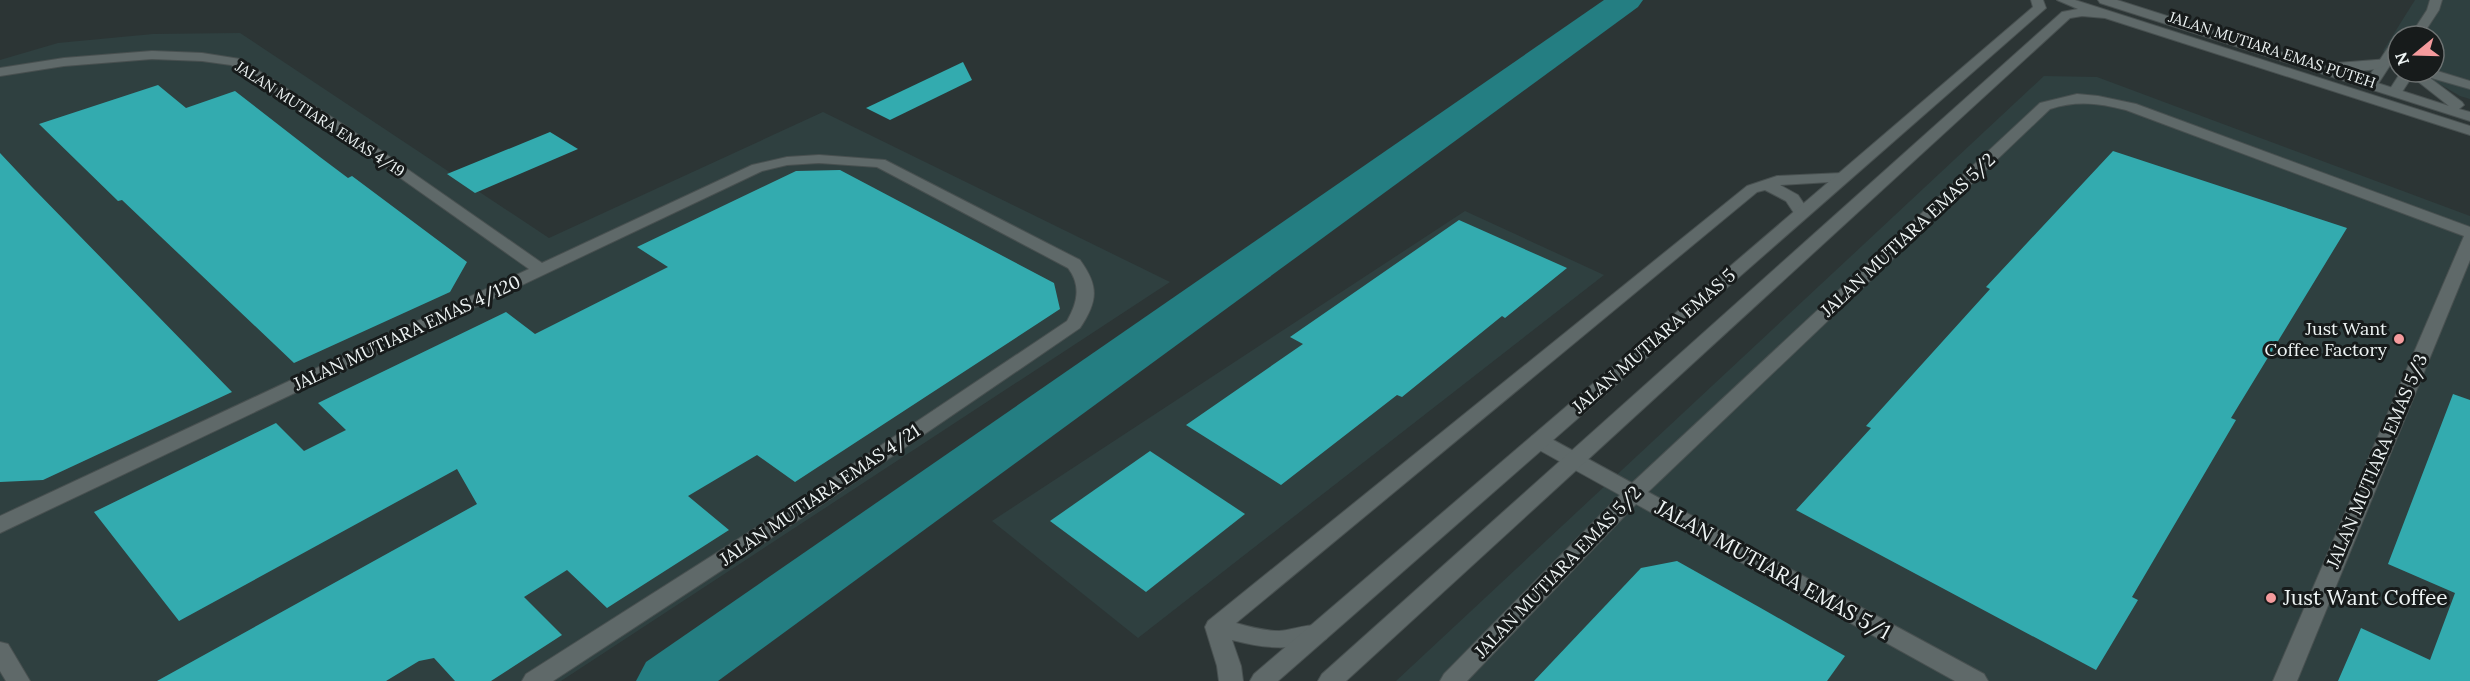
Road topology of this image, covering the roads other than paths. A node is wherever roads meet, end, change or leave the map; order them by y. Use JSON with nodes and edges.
{"nodes":[{"id":1,"x":2037,"y":0,"type":"edge"},
{"id":2,"x":2063,"y":0,"type":"edge"},
{"id":3,"x":2436,"y":0,"type":"edge"},
{"id":4,"x":2106,"y":7,"type":"edge"},
{"id":5,"x":2424,"y":24,"type":"edge"},
{"id":6,"x":2386,"y":59,"type":"edge"},
{"id":7,"x":2299,"y":62,"type":"junction"},
{"id":8,"x":2384,"y":62,"type":"junction"},
{"id":9,"x":5,"y":70,"type":"edge"},
{"id":10,"x":2446,"y":78,"type":"edge"},
{"id":11,"x":2308,"y":79,"type":"junction"},
{"id":12,"x":2391,"y":84,"type":"edge"},
{"id":13,"x":2427,"y":84,"type":"edge"},
{"id":14,"x":2470,"y":85,"type":"edge"},
{"id":15,"x":2383,"y":90,"type":"junction"},
{"id":16,"x":2470,"y":114,"type":"edge"},
{"id":17,"x":2470,"y":131,"type":"edge"},
{"id":18,"x":1842,"y":178,"type":"junction"},
{"id":19,"x":1766,"y":184,"type":"junction"},
{"id":20,"x":1802,"y":213,"type":"junction"},
{"id":21,"x":2470,"y":233,"type":"edge"},
{"id":22,"x":2470,"y":240,"type":"edge"},
{"id":23,"x":541,"y":270,"type":"junction"},
{"id":24,"x":1086,"y":293,"type":"joint"},
{"id":25,"x":1539,"y":441,"type":"junction"},
{"id":26,"x":1572,"y":459,"type":"junction"},
{"id":27,"x":1634,"y":494,"type":"junction"},
{"id":28,"x":0,"y":525,"type":"edge"},
{"id":29,"x":1215,"y":627,"type":"junction"},
{"id":30,"x":1318,"y":633,"type":"junction"},
{"id":31,"x":0,"y":651,"type":"edge"},
{"id":32,"x":18,"y":681,"type":"edge"},
{"id":33,"x":534,"y":681,"type":"edge"},
{"id":34,"x":1231,"y":681,"type":"edge"},
{"id":35,"x":1262,"y":681,"type":"edge"},
{"id":36,"x":1330,"y":681,"type":"edge"},
{"id":37,"x":1452,"y":681,"type":"edge"},
{"id":38,"x":1976,"y":681,"type":"edge"},
{"id":39,"x":2285,"y":681,"type":"edge"}],
"edges":[{"from":1,"to":18,"type":"street","name":"JALAN MUTIARA EMAS 5"},
{"from":2,"to":4,"type":"street","name":"JALAN MUTIARA EMAS PUTEH"},
{"from":3,"to":5,"type":"street"},
{"from":4,"to":7,"type":"street","name":"JALAN MUTIARA EMAS PUTEH"},
{"from":4,"to":11,"type":"street","name":"JALAN MUTIARA EMAS PUTEH"},
{"from":4,"to":26,"type":"street","name":"JALAN MUTIARA EMAS 5"},
{"from":6,"to":8,"type":"street"},
{"from":7,"to":8,"type":"street"},
{"from":7,"to":15,"type":"street","name":"JALAN MUTIARA EMAS PUTEH"},
{"from":8,"to":15,"type":"street"},
{"from":9,"to":23,"type":"street","name":"JALAN MUTIARA EMAS 4/19"},
{"from":10,"to":14,"type":"street"},
{"from":11,"to":15,"type":"street"},
{"from":11,"to":17,"type":"street","name":"JALAN MUTIARA EMAS PUTEH"},
{"from":12,"to":15,"type":"street"},
{"from":13,"to":16,"type":"street"},
{"from":15,"to":16,"type":"street","name":"JALAN MUTIARA EMAS PUTEH"},
{"from":15,"to":17,"type":"street"},
{"from":18,"to":19,"type":"street"},
{"from":18,"to":20,"type":"street","name":"JALAN MUTIARA EMAS 5"},
{"from":19,"to":20,"type":"street"},
{"from":19,"to":29,"type":"street"},
{"from":20,"to":25,"type":"street","name":"JALAN MUTIARA EMAS 5"},
{"from":21,"to":27,"type":"street","name":"JALAN MUTIARA EMAS 5/2"},
{"from":22,"to":39,"type":"street","name":"JALAN MUTIARA EMAS 5/3"},
{"from":23,"to":24,"type":"street","name":"JALAN MUTIARA EMAS 4/120"},
{"from":23,"to":28,"type":"street","name":"JALAN MUTIARA EMAS 4/120"},
{"from":24,"to":33,"type":"street","name":"JALAN MUTIARA EMAS 4/21"},
{"from":25,"to":26,"type":"street","name":"JALAN MUTIARA EMAS 5/1"},
{"from":25,"to":30,"type":"street","name":"JALAN MUTIARA EMAS 5"},
{"from":26,"to":27,"type":"street","name":"JALAN MUTIARA EMAS 5/1"},
{"from":26,"to":36,"type":"street","name":"JALAN MUTIARA EMAS 5"},
{"from":27,"to":37,"type":"street","name":"JALAN MUTIARA EMAS 5/2"},
{"from":27,"to":38,"type":"street","name":"JALAN MUTIARA EMAS 5/1"},
{"from":29,"to":30,"type":"street"},
{"from":29,"to":34,"type":"street"},
{"from":30,"to":35,"type":"street","name":"JALAN MUTIARA EMAS 5"},
{"from":31,"to":32,"type":"street"}]}
